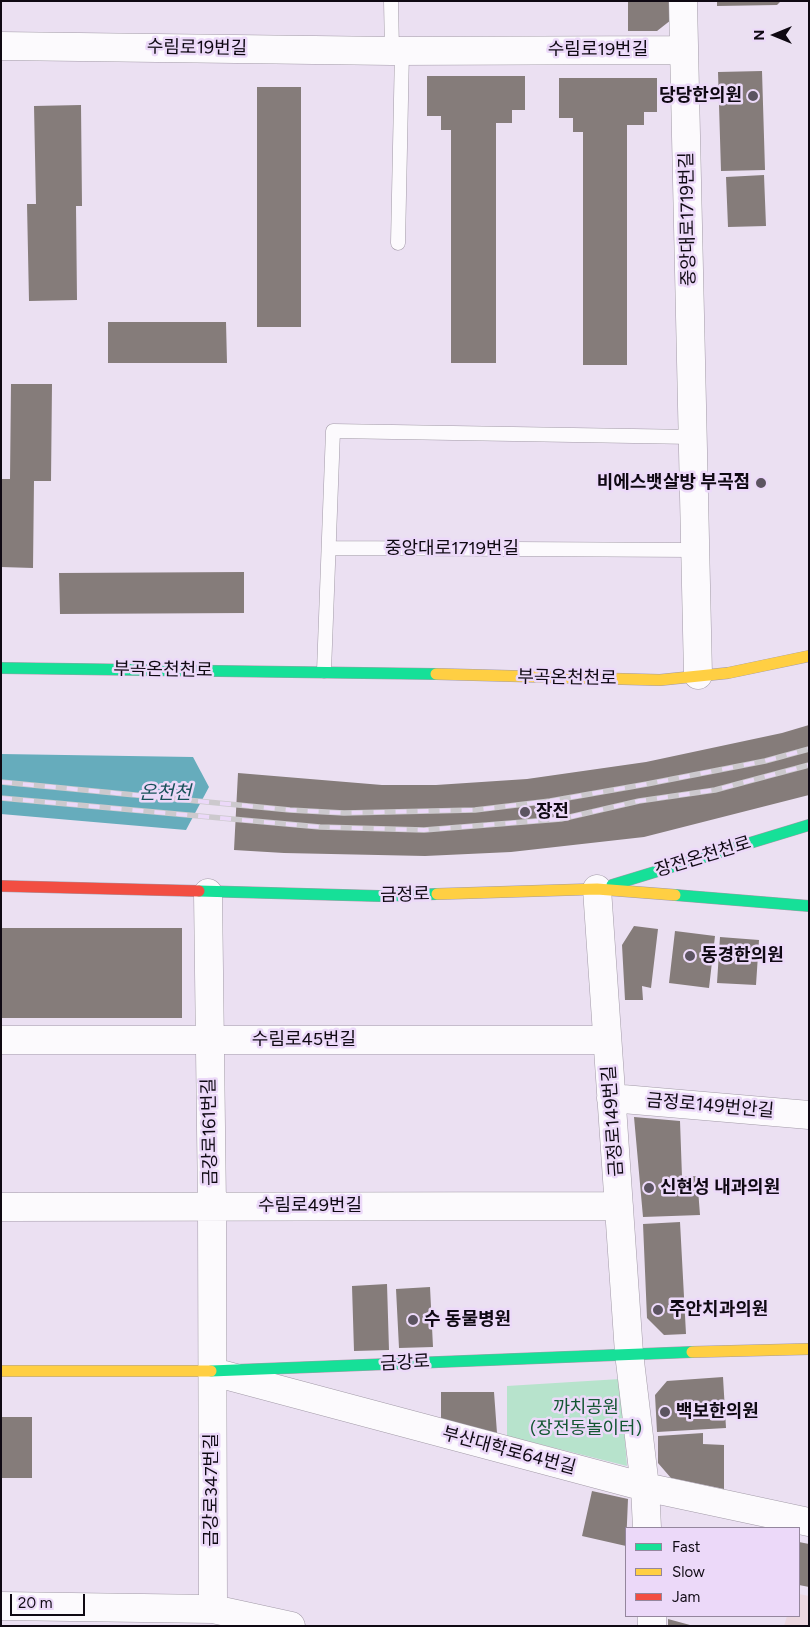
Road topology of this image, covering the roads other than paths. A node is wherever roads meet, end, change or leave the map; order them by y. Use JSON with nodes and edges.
{"nodes":[{"id":1,"x":391,"y":1,"type":"edge"},
{"id":2,"x":683,"y":1,"type":"edge"},
{"id":3,"x":1,"y":46,"type":"edge"},
{"id":4,"x":684,"y":50,"type":"junction"},
{"id":5,"x":397,"y":51,"type":"junction"},
{"id":6,"x":398,"y":243,"type":"dead end"},
{"id":7,"x":693,"y":437,"type":"junction"},
{"id":8,"x":329,"y":548,"type":"junction"},
{"id":9,"x":695,"y":550,"type":"junction"},
{"id":10,"x":809,"y":656,"type":"edge"},
{"id":11,"x":1,"y":668,"type":"edge"},
{"id":12,"x":324,"y":671,"type":"junction"},
{"id":13,"x":698,"y":676,"type":"junction"},
{"id":14,"x":809,"y":825,"type":"edge"},
{"id":15,"x":1,"y":886,"type":"edge"},
{"id":16,"x":597,"y":889,"type":"junction"},
{"id":17,"x":208,"y":893,"type":"junction"},
{"id":18,"x":809,"y":906,"type":"edge"},
{"id":19,"x":1,"y":1040,"type":"edge"},
{"id":20,"x":607,"y":1040,"type":"junction"},
{"id":21,"x":208,"y":1041,"type":"junction"},
{"id":22,"x":611,"y":1098,"type":"junction"},
{"id":23,"x":809,"y":1115,"type":"edge"},
{"id":24,"x":212,"y":1206,"type":"junction"},
{"id":25,"x":619,"y":1206,"type":"junction"},
{"id":26,"x":1,"y":1207,"type":"edge"},
{"id":27,"x":809,"y":1349,"type":"edge"},
{"id":28,"x":630,"y":1353,"type":"junction"},
{"id":29,"x":1,"y":1372,"type":"edge"},
{"id":30,"x":211,"y":1372,"type":"junction"},
{"id":31,"x":645,"y":1487,"type":"junction"},
{"id":32,"x":809,"y":1522,"type":"edge"},
{"id":33,"x":647,"y":1527,"type":"edge"},
{"id":34,"x":1,"y":1606,"type":"edge"},
{"id":35,"x":222,"y":1616,"type":"edge"},
{"id":36,"x":292,"y":1626,"type":"edge"}],
"edges":[{"from":1,"to":5,"type":"lane"},
{"from":2,"to":4,"type":"street","name":"중앙대로1719번길"},
{"from":3,"to":5,"type":"street","name":"수림로19번길"},
{"from":4,"to":5,"type":"street","name":"수림로19번길"},
{"from":4,"to":7,"type":"street","name":"중앙대로1719번길"},
{"from":5,"to":6,"type":"lane"},
{"from":7,"to":8,"type":"lane"},
{"from":7,"to":9,"type":"street","name":"중앙대로1719번길"},
{"from":8,"to":9,"type":"lane","name":"중앙대로1719번길"},
{"from":8,"to":12,"type":"lane"},
{"from":9,"to":13,"type":"street","name":"중앙대로1719번길"},
{"from":10,"to":13,"type":"main road","name":"부곡온천천로"},
{"from":11,"to":12,"type":"main road","name":"부곡온천천로"},
{"from":12,"to":13,"type":"main road","name":"부곡온천천로"},
{"from":14,"to":16,"type":"main road","name":"장전온천천로"},
{"from":15,"to":17,"type":"main road","name":"금정로"},
{"from":16,"to":17,"type":"main road","name":"금정로"},
{"from":16,"to":18,"type":"main road","name":"금정로"},
{"from":16,"to":20,"type":"street","name":"금정로149번길"},
{"from":17,"to":21,"type":"street","name":"금강로161번길"},
{"from":19,"to":21,"type":"street","name":"수림로45번길"},
{"from":20,"to":21,"type":"street","name":"수림로45번길"},
{"from":20,"to":22,"type":"street","name":"금정로149번길"},
{"from":21,"to":24,"type":"street","name":"금강로161번길"},
{"from":22,"to":23,"type":"street","name":"금정로149번안길"},
{"from":22,"to":25,"type":"street","name":"금정로149번길"},
{"from":24,"to":25,"type":"street","name":"수림로49번길"},
{"from":24,"to":26,"type":"street","name":"수림로49번길"},
{"from":24,"to":30,"type":"street","name":"금강로161번길"},
{"from":25,"to":28,"type":"street","name":"금정로149번길"},
{"from":27,"to":28,"type":"main road","name":"금강로"},
{"from":28,"to":30,"type":"main road","name":"금강로"},
{"from":28,"to":31,"type":"street","name":"금정로149번길"},
{"from":29,"to":30,"type":"main road","name":"금강로"},
{"from":30,"to":31,"type":"street","name":"부산대학로64번길"},
{"from":30,"to":35,"type":"street","name":"금강로347번길"},
{"from":31,"to":32,"type":"street","name":"부산대학로64번길"},
{"from":31,"to":33,"type":"street","name":"금정로149번길"},
{"from":34,"to":35,"type":"street"},
{"from":35,"to":36,"type":"street"}]}
